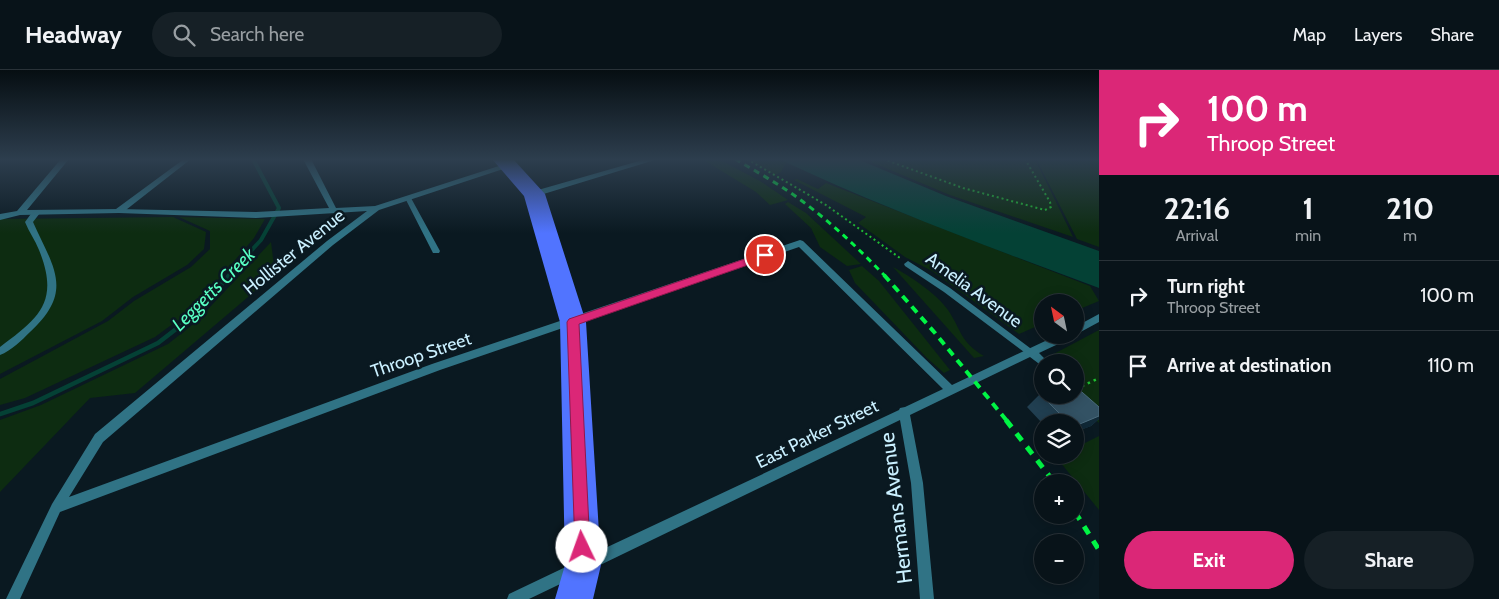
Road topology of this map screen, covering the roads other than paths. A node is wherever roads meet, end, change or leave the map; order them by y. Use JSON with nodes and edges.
{"nodes":[{"id":1,"x":44,"y":184,"type":"edge"},
{"id":2,"x":155,"y":184,"type":"edge"},
{"id":3,"x":320,"y":184,"type":"edge"},
{"id":4,"x":447,"y":184,"type":"edge"},
{"id":5,"x":525,"y":184,"type":"edge"},
{"id":6,"x":569,"y":184,"type":"edge"},
{"id":7,"x":534,"y":194,"type":"junction"},
{"id":8,"x":408,"y":198,"type":"junction"},
{"id":9,"x":376,"y":208,"type":"junction"},
{"id":10,"x":119,"y":210,"type":"junction"},
{"id":11,"x":334,"y":211,"type":"junction"},
{"id":12,"x":20,"y":213,"type":"junction"},
{"id":13,"x":36,"y":213,"type":"junction"},
{"id":14,"x":0,"y":217,"type":"edge"},
{"id":15,"x":436,"y":252,"type":"dead end"},
{"id":16,"x":908,"y":264,"type":"road end"},
{"id":17,"x":1099,"y":318,"type":"edge"},
{"id":18,"x":573,"y":322,"type":"junction"},
{"id":19,"x":1084,"y":326,"type":"edge"},
{"id":20,"x":1049,"y":344,"type":"edge"},
{"id":21,"x":0,"y":352,"type":"edge"},
{"id":22,"x":1031,"y":353,"type":"junction"},
{"id":23,"x":1034,"y":355,"type":"edge"},
{"id":24,"x":951,"y":390,"type":"junction"},
{"id":25,"x":904,"y":411,"type":"junction"},
{"id":26,"x":56,"y":508,"type":"junction"},
{"id":27,"x":583,"y":566,"type":"junction"},
{"id":28,"x":13,"y":599,"type":"edge"},
{"id":29,"x":514,"y":599,"type":"edge"},
{"id":30,"x":574,"y":599,"type":"edge"},
{"id":31,"x":927,"y":599,"type":"edge"}],
"edges":[{"from":1,"to":12,"type":"street"},
{"from":2,"to":10,"type":"lane"},
{"from":3,"to":11,"type":"street","name":"Hollister Avenue"},
{"from":4,"to":8,"type":"street"},
{"from":5,"to":7,"type":"main road"},
{"from":6,"to":7,"type":"street"},
{"from":7,"to":18,"type":"main road"},
{"from":8,"to":9,"type":"street"},
{"from":8,"to":15,"type":"lane"},
{"from":9,"to":11,"type":"street"},
{"from":9,"to":26,"type":"street","name":"Hollister Avenue"},
{"from":10,"to":11,"type":"street"},
{"from":10,"to":13,"type":"street"},
{"from":12,"to":13,"type":"street"},
{"from":12,"to":14,"type":"street"},
{"from":13,"to":21,"type":"lane"},
{"from":16,"to":22,"type":"lane","name":"Amelia Avenue"},
{"from":17,"to":19,"type":"street"},
{"from":18,"to":24,"type":"street","name":"Throop Street"},
{"from":18,"to":26,"type":"street","name":"Throop Street"},
{"from":18,"to":27,"type":"main road"},
{"from":20,"to":22,"type":"street","name":"East Parker Street"},
{"from":22,"to":23,"type":"street","name":"Amelia Avenue"},
{"from":22,"to":24,"type":"street","name":"East Parker Street"},
{"from":24,"to":25,"type":"street","name":"East Parker Street"},
{"from":25,"to":27,"type":"street","name":"East Parker Street"},
{"from":25,"to":31,"type":"street","name":"Hermans Avenue"},
{"from":26,"to":28,"type":"street","name":"Hollister Avenue"},
{"from":27,"to":29,"type":"street","name":"East Parker Street"},
{"from":27,"to":30,"type":"main road"}]}
